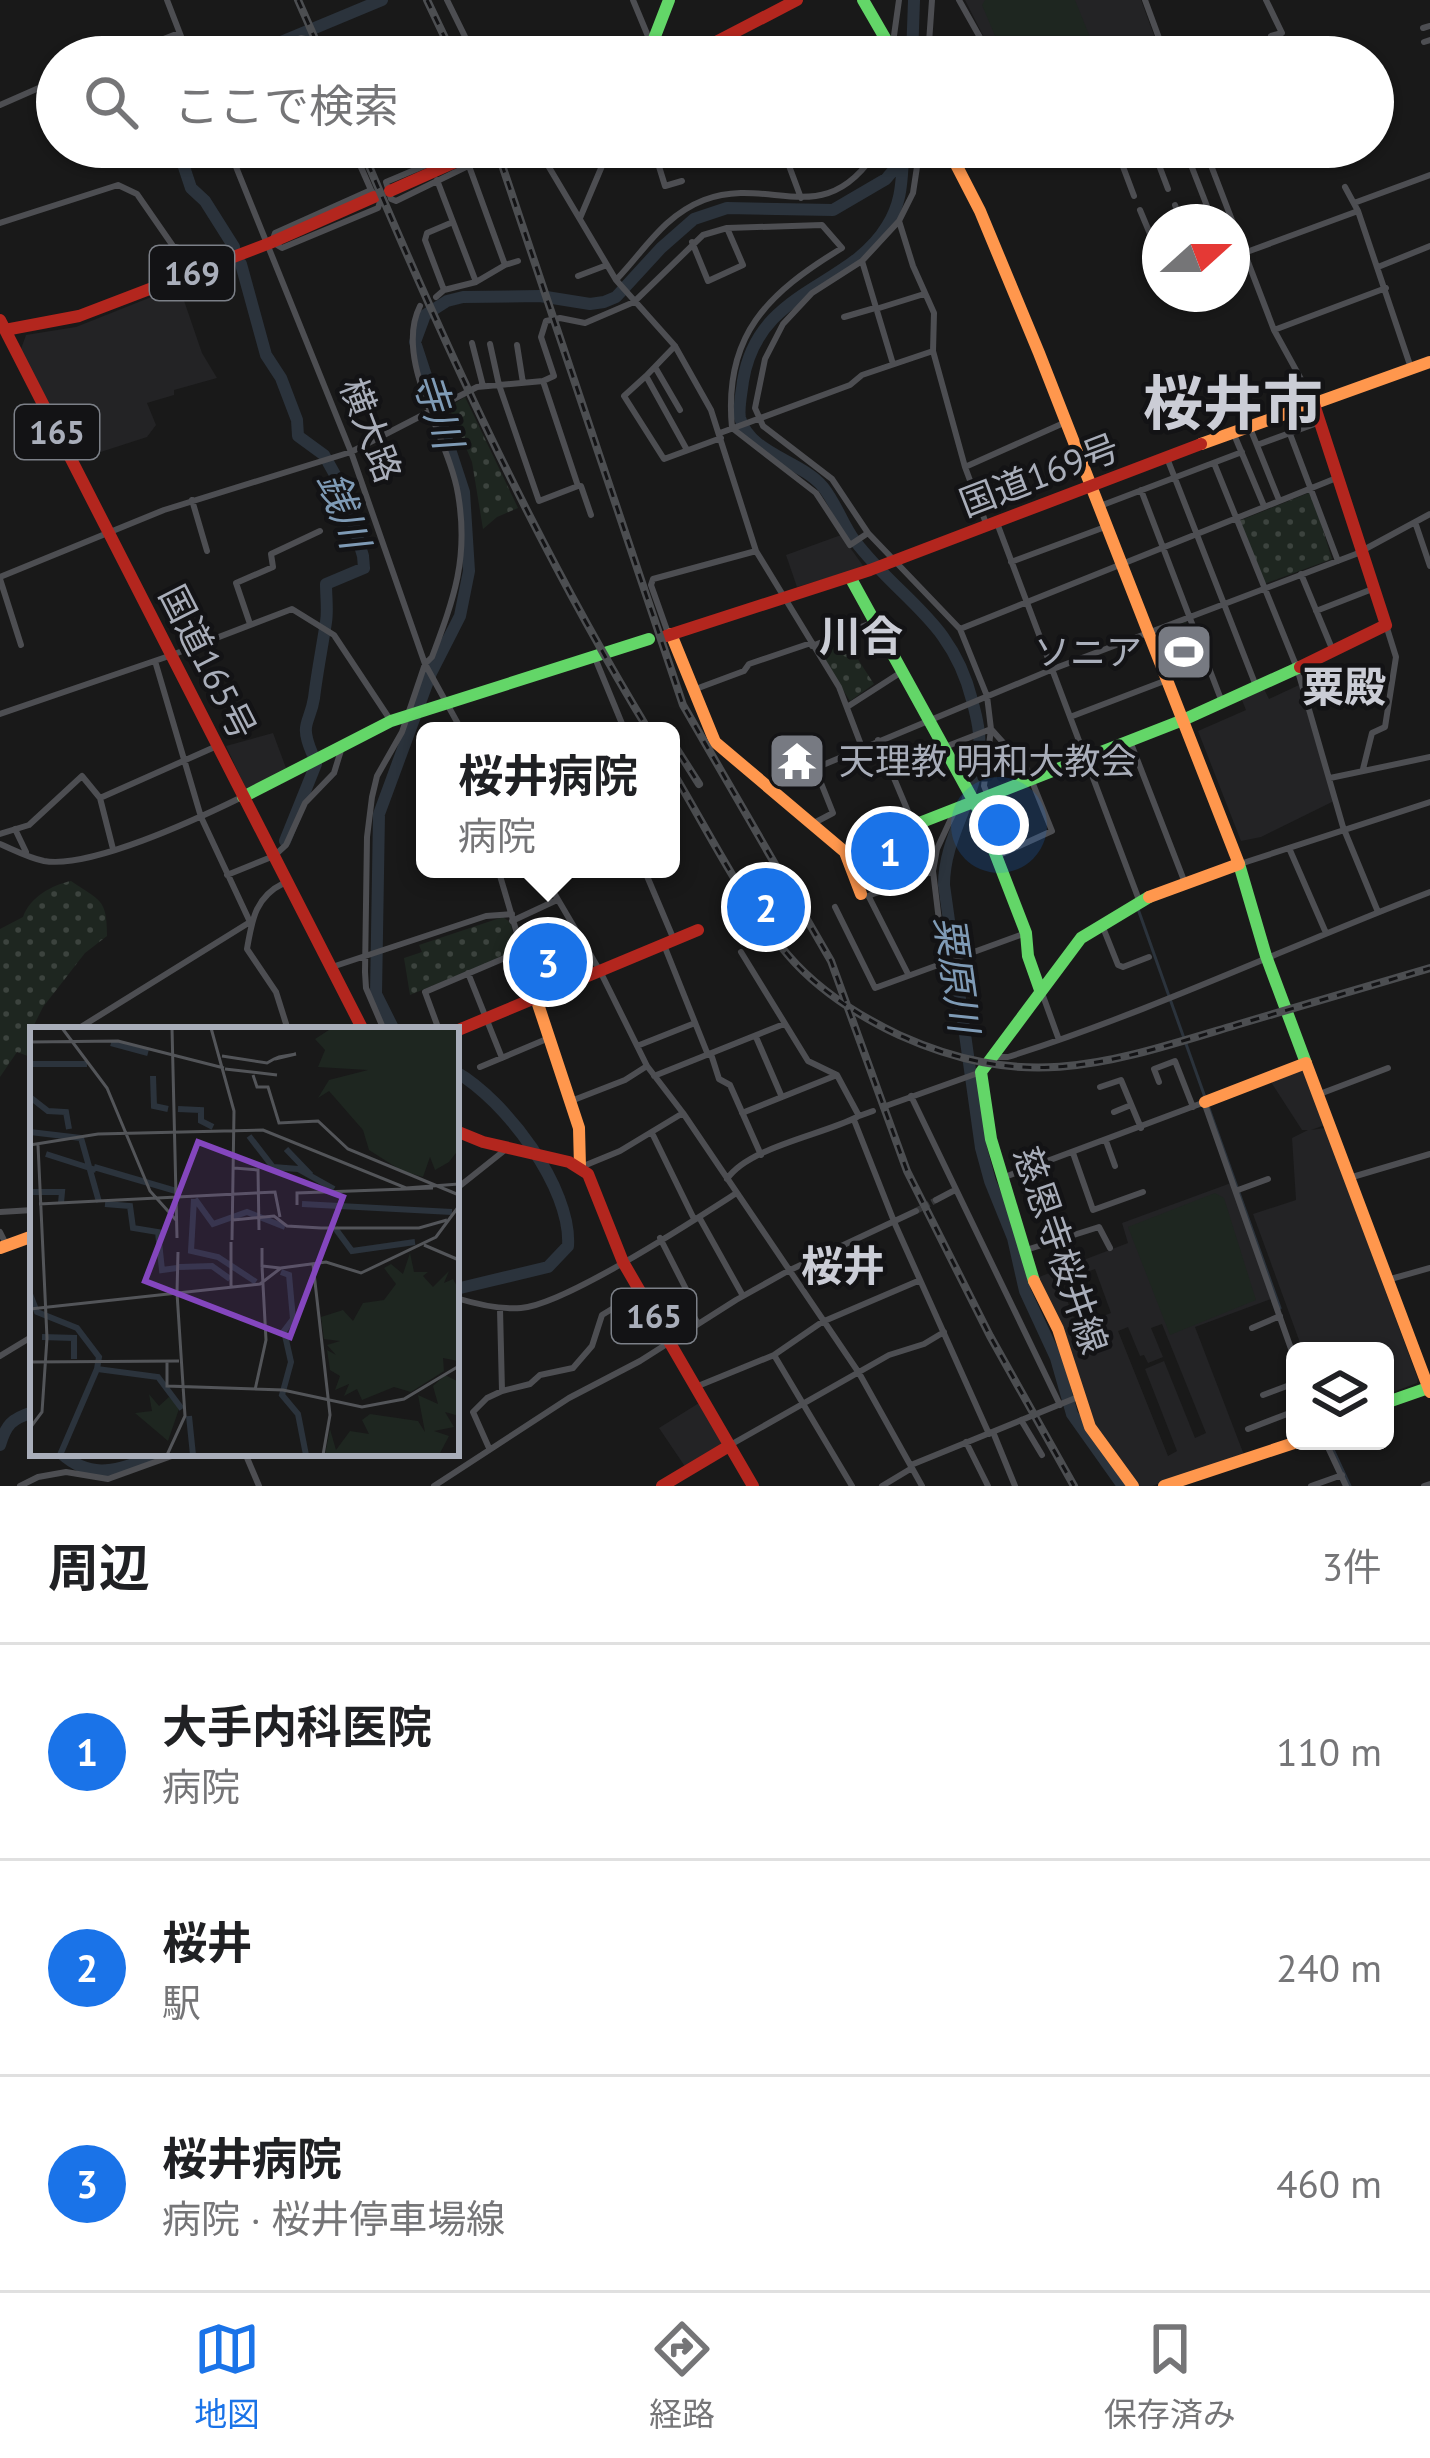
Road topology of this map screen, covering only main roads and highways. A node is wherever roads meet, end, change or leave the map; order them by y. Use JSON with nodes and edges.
{"nodes":[{"id":1,"x":669,"y":0,"type":"edge"},
{"id":2,"x":797,"y":0,"type":"edge"},
{"id":3,"x":863,"y":0,"type":"edge"},
{"id":4,"x":655,"y":36,"type":"edge"},
{"id":5,"x":727,"y":36,"type":"edge"},
{"id":6,"x":883,"y":36,"type":"edge"},
{"id":7,"x":440,"y":168,"type":"edge"},
{"id":8,"x":958,"y":168,"type":"edge"},
{"id":9,"x":390,"y":190,"type":"dead end"},
{"id":10,"x":373,"y":194,"type":"road end"},
{"id":11,"x":2,"y":327,"type":"edge"},
{"id":12,"x":1430,"y":362,"type":"edge"},
{"id":13,"x":1313,"y":401,"type":"junction"},
{"id":14,"x":1094,"y":487,"type":"junction"},
{"id":15,"x":850,"y":577,"type":"junction"},
{"id":16,"x":649,"y":639,"type":"dead end"},
{"id":17,"x":1183,"y":720,"type":"junction"},
{"id":18,"x":244,"y":797,"type":"junction"},
{"id":19,"x":980,"y":801,"type":"junction"},
{"id":20,"x":845,"y":852,"type":"junction"},
{"id":21,"x":1239,"y":864,"type":"junction"},
{"id":22,"x":864,"y":895,"type":"road end"},
{"id":23,"x":698,"y":930,"type":"dead end"},
{"id":24,"x":1040,"y":990,"type":"junction"},
{"id":25,"x":536,"y":998,"type":"junction"},
{"id":26,"x":362,"y":1027,"type":"edge"},
{"id":27,"x":459,"y":1030,"type":"edge"},
{"id":28,"x":1306,"y":1063,"type":"junction"},
{"id":29,"x":1204,"y":1102,"type":"road end"},
{"id":30,"x":459,"y":1132,"type":"edge"},
{"id":31,"x":580,"y":1167,"type":"junction"},
{"id":32,"x":1430,"y":1389,"type":"edge"},
{"id":33,"x":1394,"y":1400,"type":"edge"},
{"id":34,"x":729,"y":1446,"type":"junction"},
{"id":35,"x":1286,"y":1446,"type":"edge"},
{"id":36,"x":747,"y":1484,"type":"edge"},
{"id":37,"x":662,"y":1486,"type":"edge"},
{"id":38,"x":1133,"y":1486,"type":"edge"},
{"id":39,"x":1164,"y":1486,"type":"edge"}],
"edges":[{"from":1,"to":4,"type":"main road"},
{"from":2,"to":5,"type":"main road"},
{"from":3,"to":6,"type":"main road"},
{"from":7,"to":9,"type":"main road"},
{"from":8,"to":14,"type":"main road"},
{"from":10,"to":11,"type":"main road","number":"169"},
{"from":11,"to":18,"type":"main road","name":"国道165号","number":"165"},
{"from":12,"to":13,"type":"main road","name":"国道169号"},
{"from":13,"to":14,"type":"main road","name":"国道169号"},
{"from":13,"to":17,"type":"main road"},
{"from":14,"to":15,"type":"main road","name":"国道169号"},
{"from":14,"to":17,"type":"main road"},
{"from":15,"to":19,"type":"main road"},
{"from":15,"to":20,"type":"main road","name":"国道169号"},
{"from":16,"to":18,"type":"main road"},
{"from":17,"to":19,"type":"main road"},
{"from":17,"to":21,"type":"main road"},
{"from":18,"to":26,"type":"main road","name":"国道165号","number":"165"},
{"from":19,"to":20,"type":"main road"},
{"from":19,"to":24,"type":"main road"},
{"from":20,"to":22,"type":"main road"},
{"from":21,"to":24,"type":"main road"},
{"from":21,"to":28,"type":"main road"},
{"from":23,"to":25,"type":"main road"},
{"from":24,"to":38,"type":"main road","name":"慈恩寺桜井線"},
{"from":25,"to":27,"type":"main road"},
{"from":25,"to":31,"type":"main road"},
{"from":28,"to":29,"type":"main road"},
{"from":28,"to":32,"type":"main road"},
{"from":30,"to":31,"type":"main road"},
{"from":31,"to":34,"type":"main road","number":"165"},
{"from":32,"to":33,"type":"main road"},
{"from":34,"to":36,"type":"main road","number":"165"},
{"from":34,"to":37,"type":"main road"},
{"from":35,"to":39,"type":"main road"}]}
